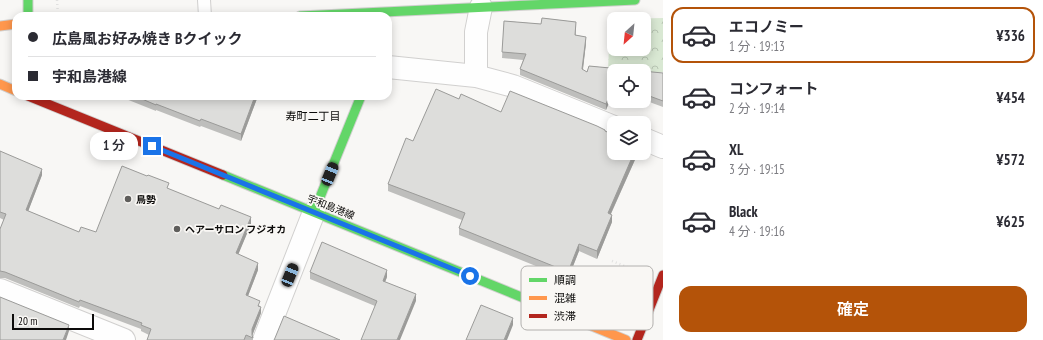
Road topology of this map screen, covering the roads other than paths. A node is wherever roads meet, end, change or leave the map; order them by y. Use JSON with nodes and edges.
{"nodes":[{"id":1,"x":28,"y":0,"type":"edge"},
{"id":2,"x":204,"y":0,"type":"edge"},
{"id":3,"x":635,"y":0,"type":"edge"},
{"id":4,"x":481,"y":3,"type":"edge"},
{"id":5,"x":28,"y":12,"type":"edge"},
{"id":6,"x":205,"y":12,"type":"edge"},
{"id":7,"x":392,"y":15,"type":"edge"},
{"id":8,"x":12,"y":24,"type":"edge"},
{"id":9,"x":0,"y":26,"type":"edge"},
{"id":10,"x":392,"y":67,"type":"edge"},
{"id":11,"x":476,"y":76,"type":"junction"},
{"id":12,"x":0,"y":84,"type":"edge"},
{"id":13,"x":12,"y":89,"type":"edge"},
{"id":14,"x":37,"y":100,"type":"edge"},
{"id":15,"x":359,"y":100,"type":"edge"},
{"id":16,"x":607,"y":124,"type":"edge"},
{"id":17,"x":651,"y":142,"type":"edge"},
{"id":18,"x":663,"y":147,"type":"edge"},
{"id":19,"x":314,"y":212,"type":"junction"},
{"id":20,"x":663,"y":275,"type":"edge"},
{"id":21,"x":0,"y":290,"type":"edge"},
{"id":22,"x":521,"y":297,"type":"edge"},
{"id":23,"x":653,"y":300,"type":"edge"},
{"id":24,"x":602,"y":330,"type":"edge"},
{"id":25,"x":641,"y":330,"type":"edge"},
{"id":26,"x":124,"y":340,"type":"edge"},
{"id":27,"x":264,"y":340,"type":"edge"},
{"id":28,"x":626,"y":340,"type":"edge"},
{"id":29,"x":637,"y":340,"type":"edge"}],
"edges":[{"from":1,"to":5,"type":"main road"},
{"from":2,"to":6,"type":"lane"},
{"from":3,"to":4,"type":"main road"},
{"from":4,"to":7,"type":"main road"},
{"from":4,"to":11,"type":"street"},
{"from":8,"to":9,"type":"main road"},
{"from":10,"to":11,"type":"street"},
{"from":11,"to":16,"type":"street"},
{"from":12,"to":13,"type":"main road"},
{"from":14,"to":19,"type":"main road","name":"宇和島港線"},
{"from":15,"to":19,"type":"main road"},
{"from":17,"to":18,"type":"street"},
{"from":19,"to":22,"type":"main road","name":"宇和島港線"},
{"from":19,"to":27,"type":"street"},
{"from":20,"to":23,"type":"main road"},
{"from":21,"to":26,"type":"street"},
{"from":24,"to":28,"type":"main road","name":"宇和島港線"},
{"from":25,"to":29,"type":"main road"}]}
